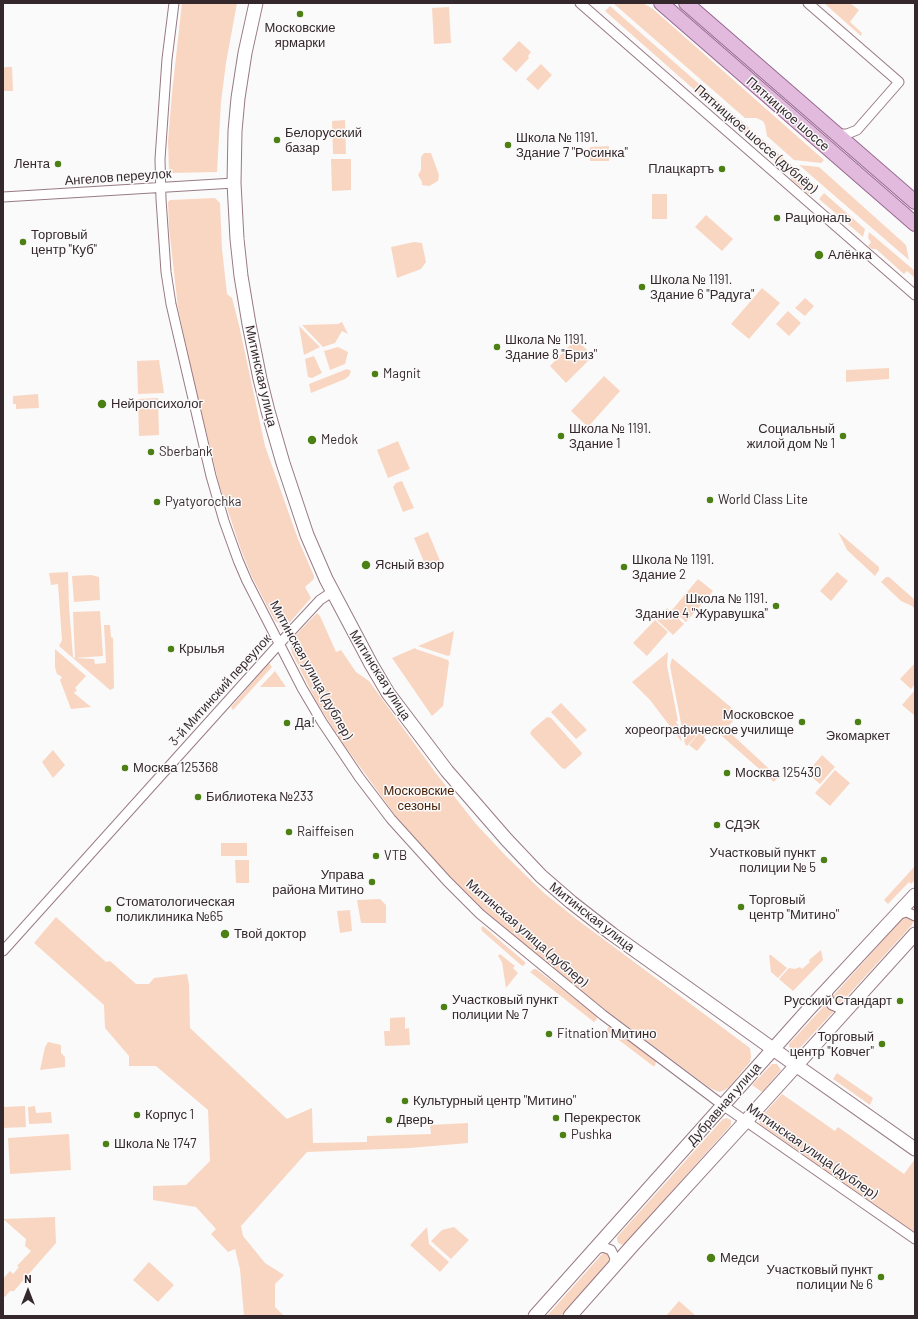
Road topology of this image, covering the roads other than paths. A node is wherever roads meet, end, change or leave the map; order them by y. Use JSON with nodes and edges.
{"nodes":[{"id":1,"x":174,"y":3,"type":"edge"},
{"id":2,"x":256,"y":3,"type":"edge"},
{"id":3,"x":580,"y":3,"type":"edge"},
{"id":4,"x":661,"y":3,"type":"edge"},
{"id":5,"x":686,"y":3,"type":"edge"},
{"id":6,"x":808,"y":3,"type":"edge"},
{"id":7,"x":857,"y":130,"type":"junction"},
{"id":8,"x":836,"y":134,"type":"junction"},
{"id":9,"x":857,"y":152,"type":"junction"},
{"id":10,"x":234,"y":183,"type":"junction"},
{"id":11,"x":161,"y":187,"type":"junction"},
{"id":12,"x":3,"y":197,"type":"edge"},
{"id":13,"x":915,"y":202,"type":"edge"},
{"id":14,"x":915,"y":224,"type":"edge"},
{"id":15,"x":915,"y":296,"type":"edge"},
{"id":16,"x":332,"y":592,"type":"junction"},
{"id":17,"x":280,"y":643,"type":"junction"},
{"id":18,"x":915,"y":895,"type":"edge"},
{"id":19,"x":896,"y":915,"type":"junction"},
{"id":20,"x":915,"y":916,"type":"edge"},
{"id":21,"x":915,"y":934,"type":"edge"},
{"id":22,"x":3,"y":951,"type":"edge"},
{"id":23,"x":830,"y":986,"type":"junction"},
{"id":24,"x":850,"y":1006,"type":"junction"},
{"id":25,"x":772,"y":1049,"type":"junction"},
{"id":26,"x":796,"y":1066,"type":"junction"},
{"id":27,"x":724,"y":1106,"type":"junction"},
{"id":28,"x":746,"y":1121,"type":"junction"},
{"id":29,"x":915,"y":1149,"type":"edge"},
{"id":30,"x":612,"y":1229,"type":"junction"},
{"id":31,"x":915,"y":1239,"type":"edge"},
{"id":32,"x":632,"y":1246,"type":"junction"},
{"id":33,"x":592,"y":1252,"type":"junction"},
{"id":34,"x":612,"y":1268,"type":"junction"},
{"id":35,"x":535,"y":1316,"type":"edge"},
{"id":36,"x":570,"y":1316,"type":"edge"}],
"edges":[{"from":1,"to":11,"type":"street","name":"Митинская улица (дублер)"},
{"from":2,"to":10,"type":"main road","name":"Митинская улица"},
{"from":3,"to":15,"type":"street","name":"Пятницкое шоссе (дублёр)"},
{"from":4,"to":14,"type":"main road","name":"Пятницкое шоссе"},
{"from":5,"to":8,"type":"main road","name":"Пятницкое шоссе"},
{"from":6,"to":7,"type":"street"},
{"from":7,"to":8,"type":"street"},
{"from":7,"to":9,"type":"street"},
{"from":8,"to":9,"type":"main road","name":"Пятницкое шоссе"},
{"from":9,"to":13,"type":"main road","name":"Пятницкое шоссе"},
{"from":10,"to":11,"type":"street","name":"Ангелов переулок"},
{"from":10,"to":16,"type":"main road","name":"Митинская улица"},
{"from":11,"to":12,"type":"street","name":"Ангелов переулок"},
{"from":11,"to":17,"type":"street","name":"Митинская улица (дублер)"},
{"from":16,"to":17,"type":"street","name":"3-й Митинский переулок"},
{"from":16,"to":25,"type":"main road","name":"Митинская улица"},
{"from":17,"to":22,"type":"street","name":"3-й Митинский переулок"},
{"from":17,"to":27,"type":"street","name":"Митинская улица (дублер)"},
{"from":18,"to":19,"type":"main road","name":"Дубравная улица"},
{"from":19,"to":20,"type":"street"},
{"from":19,"to":23,"type":"main road","name":"Дубравная улица"},
{"from":21,"to":24,"type":"main road","name":"Дубравная улица"},
{"from":23,"to":24,"type":"street"},
{"from":23,"to":25,"type":"main road","name":"Дубравная улица"},
{"from":24,"to":26,"type":"main road","name":"Дубравная улица"},
{"from":25,"to":26,"type":"main road","name":"Митинская улица"},
{"from":25,"to":27,"type":"main road","name":"Дубравная улица"},
{"from":26,"to":28,"type":"main road","name":"Дубравная улица"},
{"from":26,"to":29,"type":"main road","name":"Митинская улица"},
{"from":27,"to":28,"type":"street","name":"Митинская улица (дублер)"},
{"from":27,"to":30,"type":"main road","name":"Дубравная улица"},
{"from":28,"to":31,"type":"street","name":"Митинская улица (дублер)"},
{"from":28,"to":32,"type":"main road","name":"Дубравная улица"},
{"from":30,"to":32,"type":"street"},
{"from":30,"to":33,"type":"main road","name":"Дубравная улица"},
{"from":32,"to":34,"type":"main road","name":"Дубравная улица"},
{"from":33,"to":34,"type":"street"},
{"from":33,"to":35,"type":"main road","name":"Дубравная улица"},
{"from":34,"to":36,"type":"main road","name":"Дубравная улица"}]}
